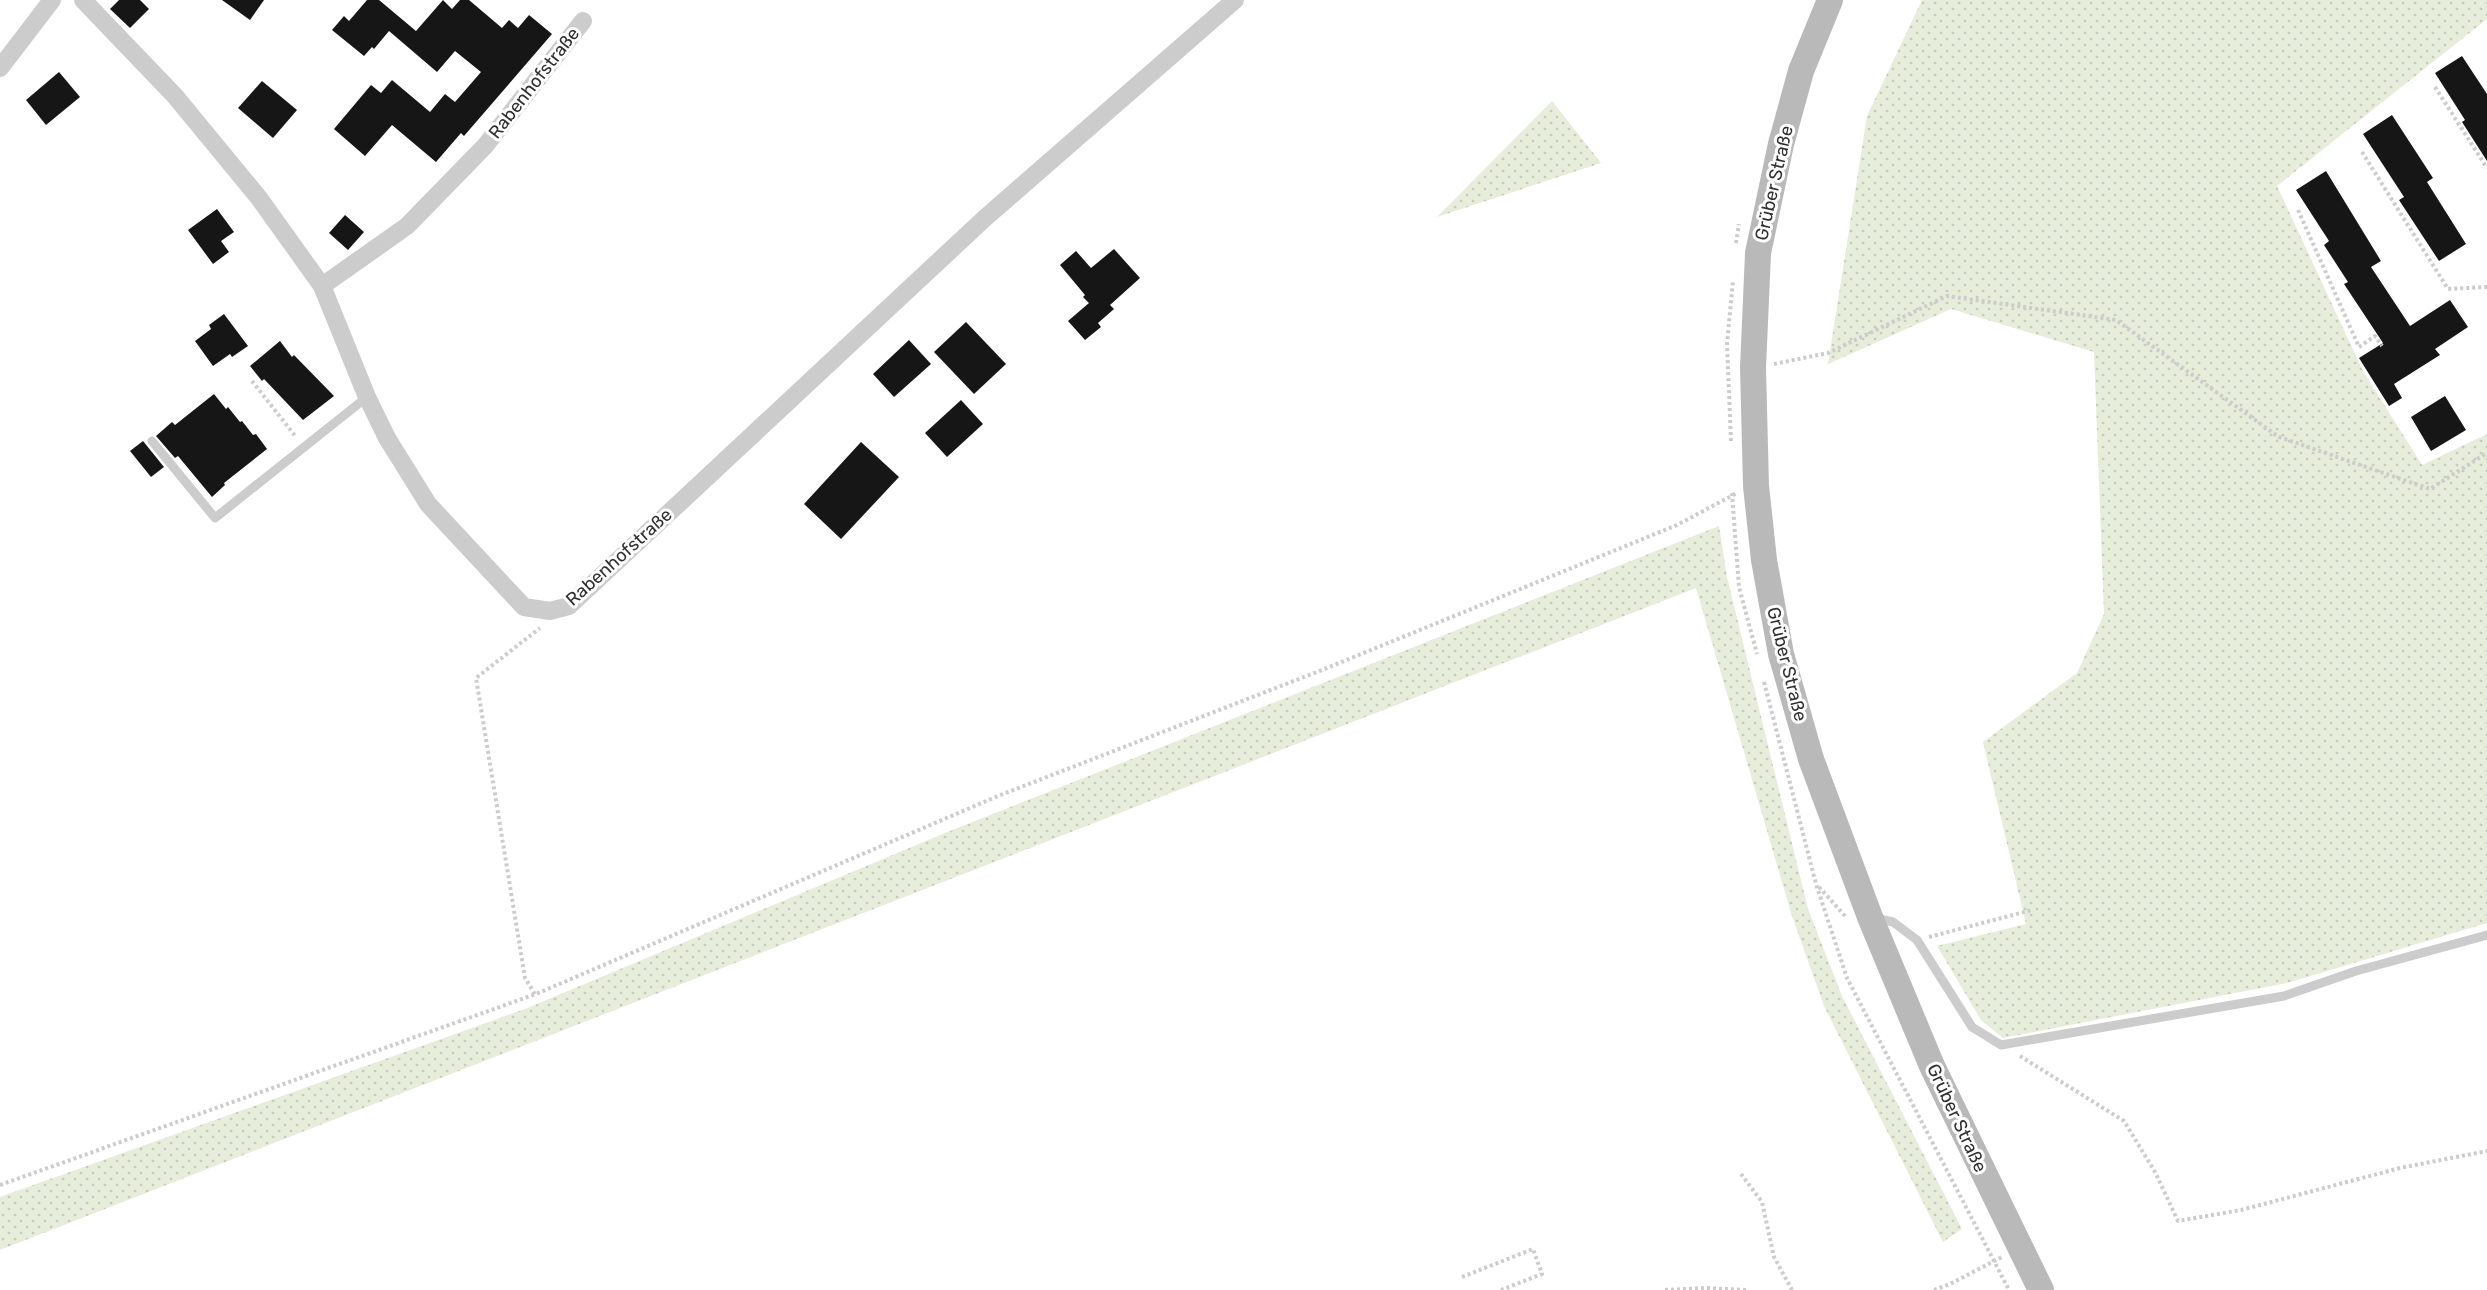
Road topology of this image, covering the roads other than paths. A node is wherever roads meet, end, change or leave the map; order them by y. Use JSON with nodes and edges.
{"nodes":[{"id":1,"x":52,"y":0,"type":"edge"},
{"id":2,"x":83,"y":0,"type":"edge"},
{"id":3,"x":1236,"y":0,"type":"edge"},
{"id":4,"x":1830,"y":0,"type":"edge"},
{"id":5,"x":582,"y":21,"type":"dead end"},
{"id":6,"x":0,"y":68,"type":"edge"},
{"id":7,"x":322,"y":286,"type":"junction"},
{"id":8,"x":367,"y":397,"type":"junction"},
{"id":9,"x":152,"y":441,"type":"dead end"},
{"id":10,"x":1870,"y":917,"type":"junction"},
{"id":11,"x":2487,"y":935,"type":"edge"},
{"id":12,"x":2041,"y":1290,"type":"edge"}],
"edges":[{"from":1,"to":6,"type":"street"},
{"from":2,"to":7,"type":"street","name":"Rabenhofstraße"},
{"from":3,"to":8,"type":"street","name":"Rabenhofstraße"},
{"from":4,"to":10,"type":"street","name":"Grüber Straße"},
{"from":5,"to":7,"type":"street","name":"Rabenhofstraße"},
{"from":7,"to":8,"type":"street","name":"Rabenhofstraße"},
{"from":8,"to":9,"type":"lane"},
{"from":10,"to":11,"type":"lane"},
{"from":10,"to":12,"type":"street","name":"Grüber Straße"}]}
